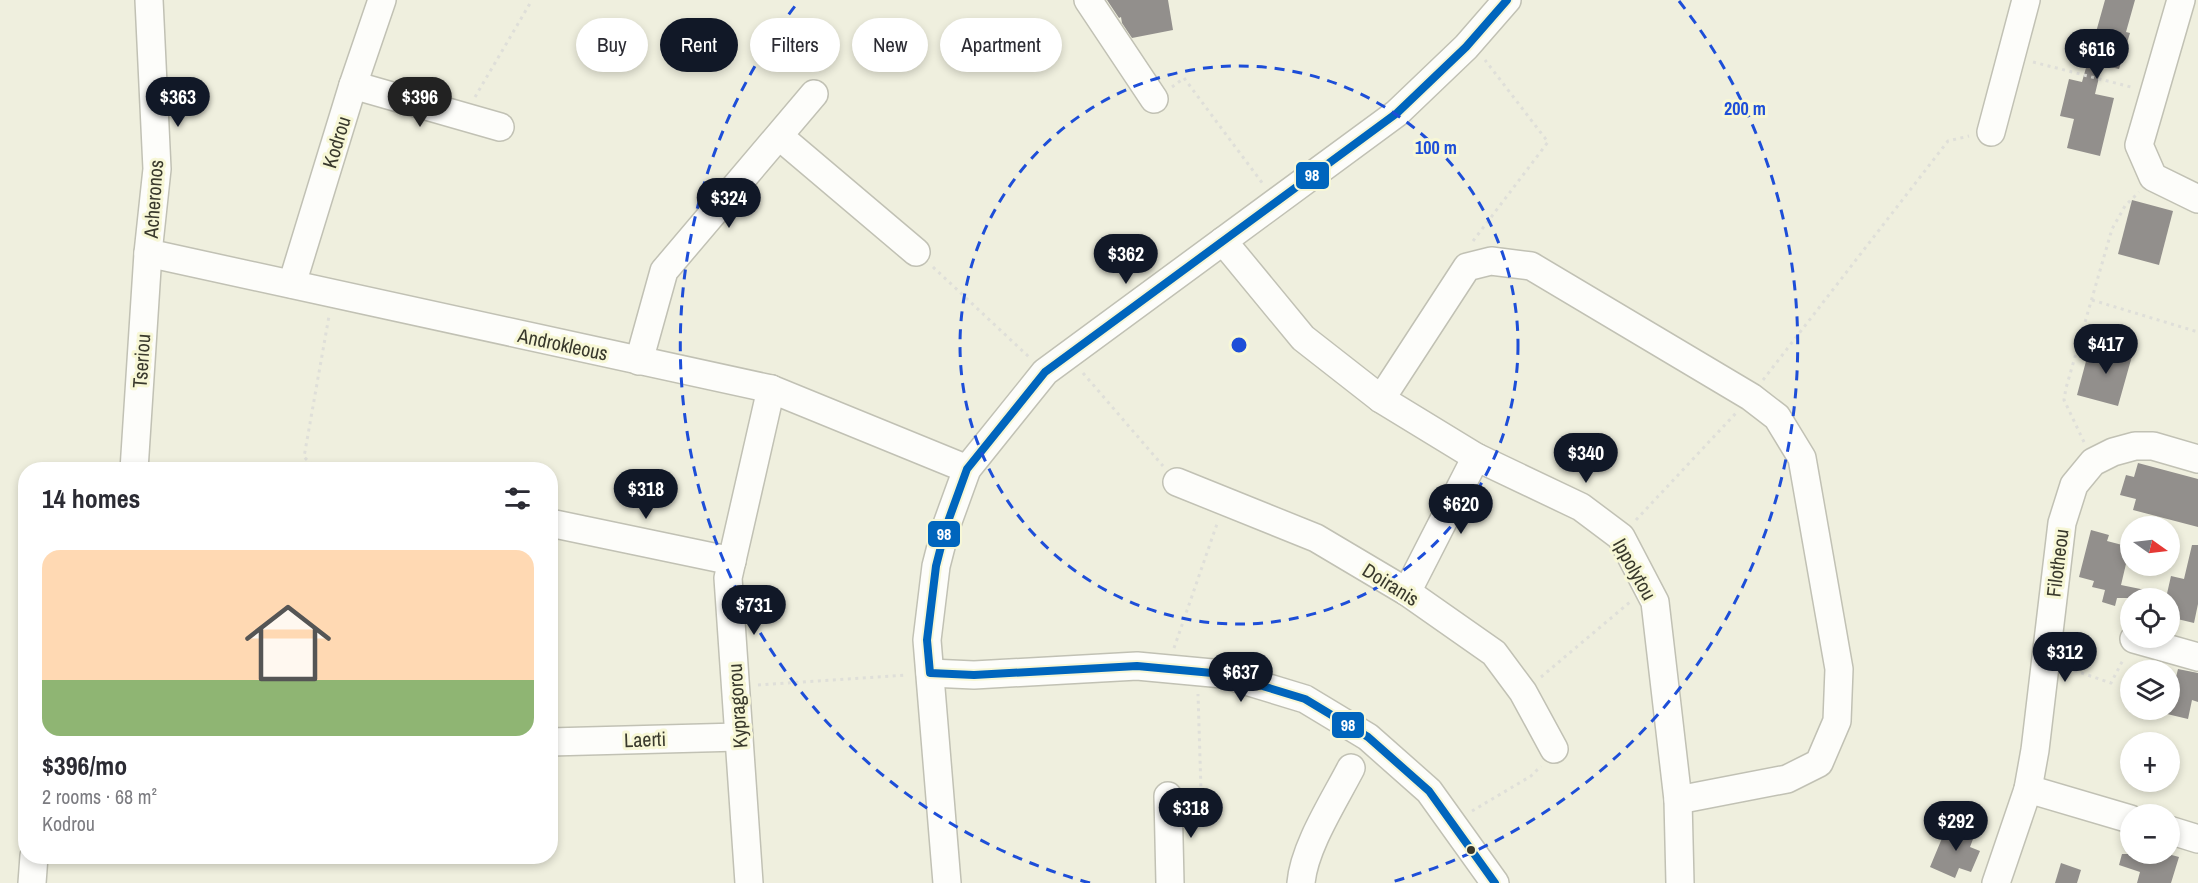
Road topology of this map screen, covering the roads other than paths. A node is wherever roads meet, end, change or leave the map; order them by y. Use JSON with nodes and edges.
{"nodes":[{"id":1,"x":148,"y":0,"type":"edge"},
{"id":2,"x":382,"y":0,"type":"edge"},
{"id":3,"x":1088,"y":0,"type":"edge"},
{"id":4,"x":1507,"y":0,"type":"edge"},
{"id":5,"x":2026,"y":0,"type":"edge"},
{"id":6,"x":2181,"y":0,"type":"edge"},
{"id":7,"x":353,"y":86,"type":"junction"},
{"id":8,"x":814,"y":94,"type":"dead end"},
{"id":9,"x":1154,"y":99,"type":"road end"},
{"id":10,"x":500,"y":127,"type":"dead end"},
{"id":11,"x":1991,"y":132,"type":"road end"},
{"id":12,"x":778,"y":136,"type":"junction"},
{"id":13,"x":2198,"y":199,"type":"edge"},
{"id":14,"x":1223,"y":241,"type":"junction"},
{"id":15,"x":916,"y":252,"type":"road end"},
{"id":16,"x":148,"y":253,"type":"junction"},
{"id":17,"x":292,"y":284,"type":"junction"},
{"id":18,"x":639,"y":361,"type":"junction"},
{"id":19,"x":771,"y":389,"type":"junction"},
{"id":20,"x":1382,"y":399,"type":"junction"},
{"id":21,"x":1476,"y":457,"type":"junction"},
{"id":22,"x":2198,"y":459,"type":"edge"},
{"id":23,"x":135,"y":462,"type":"edge"},
{"id":24,"x":967,"y":469,"type":"junction"},
{"id":25,"x":1178,"y":482,"type":"road end"},
{"id":26,"x":558,"y":525,"type":"edge"},
{"id":27,"x":732,"y":561,"type":"junction"},
{"id":28,"x":1407,"y":592,"type":"junction"},
{"id":29,"x":2166,"y":648,"type":"edge"},
{"id":30,"x":2198,"y":657,"type":"edge"},
{"id":31,"x":930,"y":674,"type":"junction"},
{"id":32,"x":739,"y":737,"type":"junction"},
{"id":33,"x":558,"y":742,"type":"edge"},
{"id":34,"x":1554,"y":749,"type":"road end"},
{"id":35,"x":1351,"y":768,"type":"dead end"},
{"id":36,"x":2028,"y":789,"type":"junction"},
{"id":37,"x":1168,"y":796,"type":"road end"},
{"id":38,"x":1678,"y":800,"type":"junction"},
{"id":39,"x":2120,"y":816,"type":"edge"},
{"id":40,"x":2180,"y":833,"type":"edge"},
{"id":41,"x":2198,"y":839,"type":"edge"},
{"id":42,"x":33,"y":864,"type":"edge"},
{"id":43,"x":32,"y":883,"type":"edge"},
{"id":44,"x":749,"y":883,"type":"edge"},
{"id":45,"x":947,"y":883,"type":"edge"},
{"id":46,"x":1170,"y":883,"type":"edge"},
{"id":47,"x":1301,"y":883,"type":"edge"},
{"id":48,"x":1495,"y":883,"type":"edge"},
{"id":49,"x":1680,"y":883,"type":"edge"},
{"id":50,"x":1996,"y":883,"type":"edge"}],
"edges":[{"from":1,"to":16,"type":"street","name":"Acheronos"},
{"from":2,"to":7,"type":"street","name":"Kodrou"},
{"from":3,"to":9,"type":"street"},
{"from":4,"to":14,"type":"street"},
{"from":5,"to":11,"type":"street"},
{"from":6,"to":13,"type":"street"},
{"from":7,"to":10,"type":"street"},
{"from":7,"to":17,"type":"street","name":"Kodrou"},
{"from":8,"to":12,"type":"street"},
{"from":12,"to":15,"type":"street"},
{"from":12,"to":18,"type":"street"},
{"from":14,"to":20,"type":"street","name":"Ippolytou"},
{"from":14,"to":24,"type":"street"},
{"from":16,"to":17,"type":"street","name":"Androkleous"},
{"from":16,"to":23,"type":"street","name":"Tseriou"},
{"from":17,"to":18,"type":"street","name":"Androkleous"},
{"from":18,"to":19,"type":"street","name":"Androkleous"},
{"from":19,"to":24,"type":"street","name":"Androkleous"},
{"from":19,"to":27,"type":"street","name":"Kypragorou"},
{"from":20,"to":21,"type":"street","name":"Ippolytou"},
{"from":20,"to":38,"type":"street"},
{"from":21,"to":28,"type":"street"},
{"from":21,"to":38,"type":"street","name":"Ippolytou"},
{"from":22,"to":36,"type":"street","name":"Filotheou"},
{"from":24,"to":31,"type":"street"},
{"from":25,"to":28,"type":"street","name":"Doiranis"},
{"from":26,"to":27,"type":"street"},
{"from":27,"to":32,"type":"street","name":"Kypragorou"},
{"from":28,"to":34,"type":"street","name":"Doiranis"},
{"from":29,"to":30,"type":"street"},
{"from":31,"to":45,"type":"street"},
{"from":31,"to":48,"type":"street"},
{"from":32,"to":33,"type":"street","name":"Laerti"},
{"from":32,"to":44,"type":"street","name":"Kypragorou"},
{"from":35,"to":47,"type":"street"},
{"from":36,"to":39,"type":"street"},
{"from":36,"to":50,"type":"street","name":"Filotheou"},
{"from":37,"to":46,"type":"street"},
{"from":38,"to":49,"type":"street","name":"Ippolytou"},
{"from":40,"to":41,"type":"street"},
{"from":42,"to":43,"type":"street"}]}
